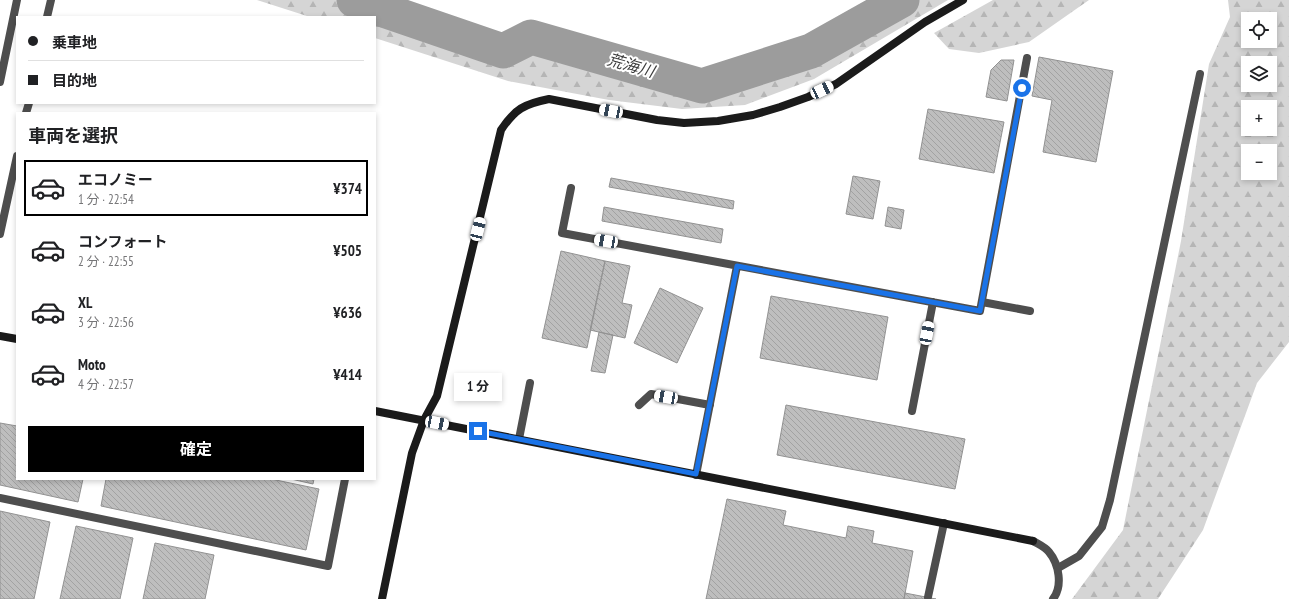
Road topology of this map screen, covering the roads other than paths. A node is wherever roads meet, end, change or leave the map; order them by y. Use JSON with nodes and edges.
{"nodes":[{"id":1,"x":17,"y":0,"type":"edge"},
{"id":2,"x":51,"y":0,"type":"edge"},
{"id":3,"x":963,"y":0,"type":"edge"},
{"id":4,"x":47,"y":16,"type":"edge"},
{"id":5,"x":1028,"y":58,"type":"dead end"},
{"id":6,"x":1200,"y":74,"type":"dead end"},
{"id":7,"x":0,"y":82,"type":"edge"},
{"id":8,"x":16,"y":161,"type":"edge"},
{"id":9,"x":571,"y":188,"type":"dead end"},
{"id":10,"x":0,"y":234,"type":"edge"},
{"id":11,"x":737,"y":266,"type":"junction"},
{"id":12,"x":933,"y":302,"type":"junction"},
{"id":13,"x":982,"y":302,"type":"junction"},
{"id":14,"x":1030,"y":311,"type":"dead end"},
{"id":15,"x":0,"y":336,"type":"edge"},
{"id":16,"x":16,"y":339,"type":"edge"},
{"id":17,"x":530,"y":383,"type":"dead end"},
{"id":18,"x":639,"y":405,"type":"dead end"},
{"id":19,"x":710,"y":405,"type":"junction"},
{"id":20,"x":376,"y":411,"type":"edge"},
{"id":21,"x":912,"y":411,"type":"dead end"},
{"id":22,"x":424,"y":420,"type":"junction"},
{"id":23,"x":519,"y":439,"type":"junction"},
{"id":24,"x":696,"y":474,"type":"junction"},
{"id":25,"x":345,"y":480,"type":"edge"},
{"id":26,"x":0,"y":498,"type":"edge"},
{"id":27,"x":944,"y":523,"type":"junction"},
{"id":28,"x":1058,"y":568,"type":"junction"},
{"id":29,"x":928,"y":598,"type":"dead end"},
{"id":30,"x":382,"y":599,"type":"edge"},
{"id":31,"x":1053,"y":599,"type":"edge"}],
"edges":[{"from":1,"to":7,"type":"street"},
{"from":2,"to":4,"type":"street"},
{"from":3,"to":22,"type":"street"},
{"from":5,"to":13,"type":"street"},
{"from":6,"to":28,"type":"street"},
{"from":8,"to":10,"type":"street"},
{"from":9,"to":11,"type":"street"},
{"from":11,"to":12,"type":"street"},
{"from":11,"to":19,"type":"street"},
{"from":12,"to":13,"type":"street"},
{"from":12,"to":21,"type":"street"},
{"from":13,"to":14,"type":"street"},
{"from":15,"to":16,"type":"street"},
{"from":17,"to":23,"type":"street"},
{"from":18,"to":19,"type":"street"},
{"from":19,"to":24,"type":"street"},
{"from":20,"to":22,"type":"street"},
{"from":22,"to":23,"type":"street"},
{"from":22,"to":30,"type":"street"},
{"from":23,"to":24,"type":"street"},
{"from":24,"to":27,"type":"street"},
{"from":25,"to":26,"type":"street"},
{"from":27,"to":28,"type":"street"},
{"from":27,"to":29,"type":"street"},
{"from":28,"to":31,"type":"street"}]}
